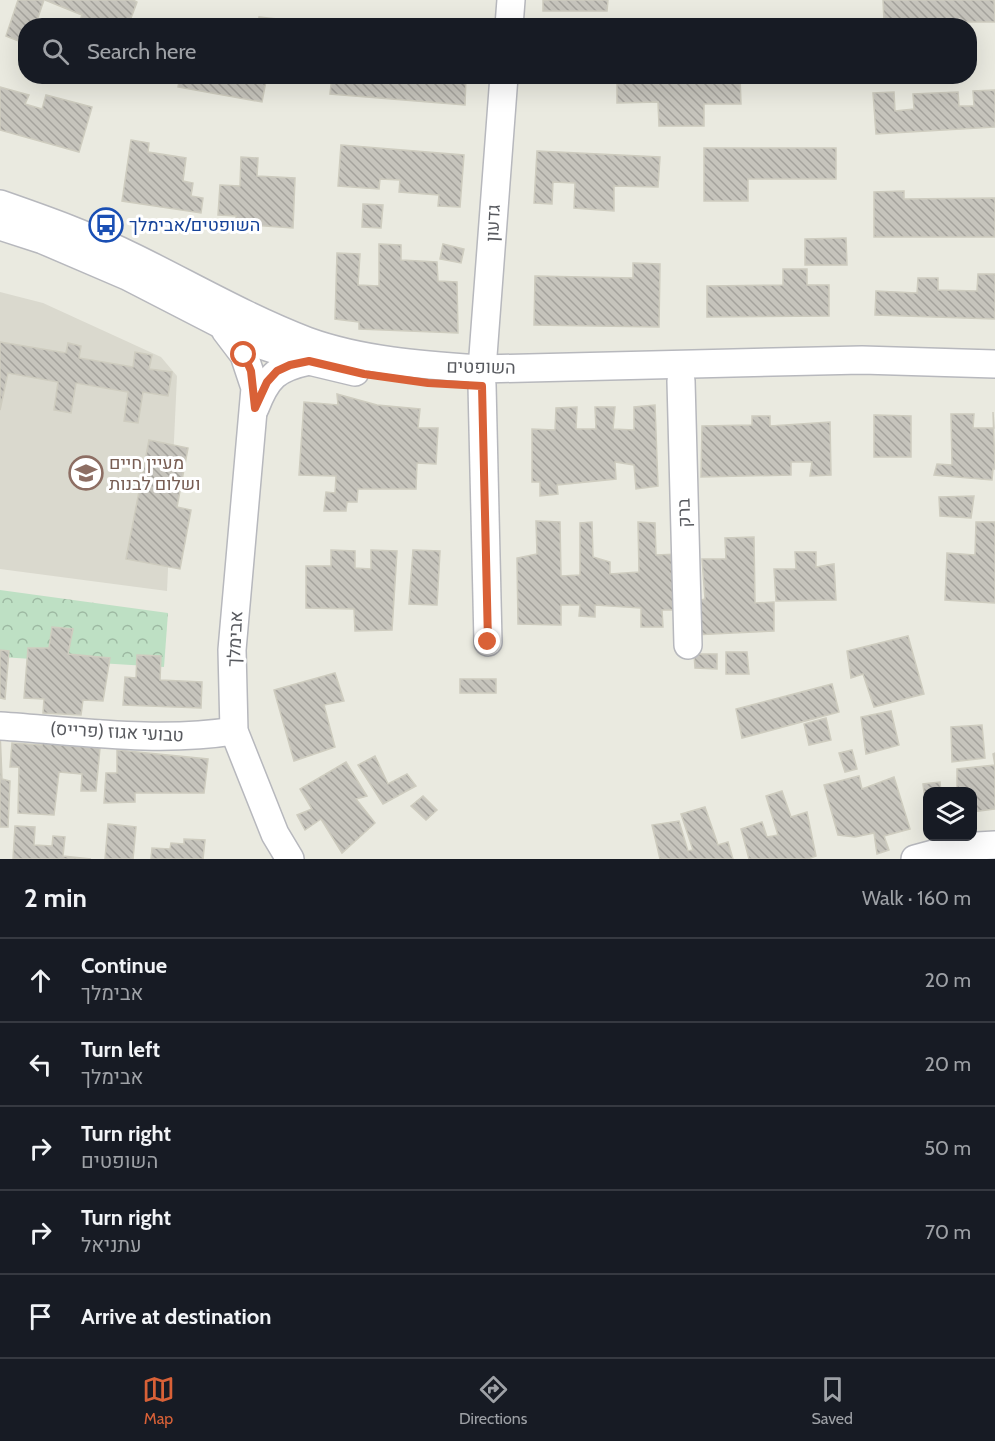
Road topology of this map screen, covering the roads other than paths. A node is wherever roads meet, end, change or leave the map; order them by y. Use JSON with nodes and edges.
{"nodes":[{"id":1,"x":511,"y":0,"type":"edge"},
{"id":2,"x":510,"y":18,"type":"edge"},
{"id":3,"x":503,"y":84,"type":"edge"},
{"id":4,"x":0,"y":204,"type":"edge"},
{"id":5,"x":0,"y":226,"type":"edge"},
{"id":6,"x":214,"y":322,"type":"junction"},
{"id":7,"x":309,"y":361,"type":"junction"},
{"id":8,"x":995,"y":364,"type":"edge"},
{"id":9,"x":482,"y":377,"type":"junction"},
{"id":10,"x":681,"y":381,"type":"junction"},
{"id":11,"x":995,"y":381,"type":"edge"},
{"id":12,"x":255,"y":408,"type":"junction"},
{"id":13,"x":488,"y":642,"type":"dead end"},
{"id":14,"x":688,"y":645,"type":"dead end"},
{"id":15,"x":0,"y":726,"type":"edge"},
{"id":16,"x":234,"y":730,"type":"junction"},
{"id":17,"x":995,"y":845,"type":"edge"},
{"id":18,"x":290,"y":859,"type":"edge"},
{"id":19,"x":915,"y":859,"type":"edge"}],
"edges":[{"from":1,"to":2,"type":"street"},
{"from":3,"to":9,"type":"street","name":"גדעון"},
{"from":4,"to":9,"type":"street","name":"השופטים"},
{"from":5,"to":6,"type":"street","name":"השופטים"},
{"from":6,"to":7,"type":"street","name":"השופטים"},
{"from":6,"to":12,"type":"street","name":"אבימלך"},
{"from":7,"to":9,"type":"street","name":"השופטים"},
{"from":7,"to":12,"type":"street","name":"אבימלך"},
{"from":8,"to":9,"type":"street","name":"השופטים"},
{"from":9,"to":10,"type":"street","name":"השופטים"},
{"from":9,"to":13,"type":"street","name":"גדעון"},
{"from":10,"to":11,"type":"street","name":"השופטים"},
{"from":10,"to":14,"type":"street","name":"ברק"},
{"from":12,"to":16,"type":"street","name":"אבימלך"},
{"from":15,"to":16,"type":"street","name":"טבועי אגוז (פרייס)"},
{"from":16,"to":18,"type":"street","name":"אבימלך"},
{"from":17,"to":19,"type":"street"}]}
